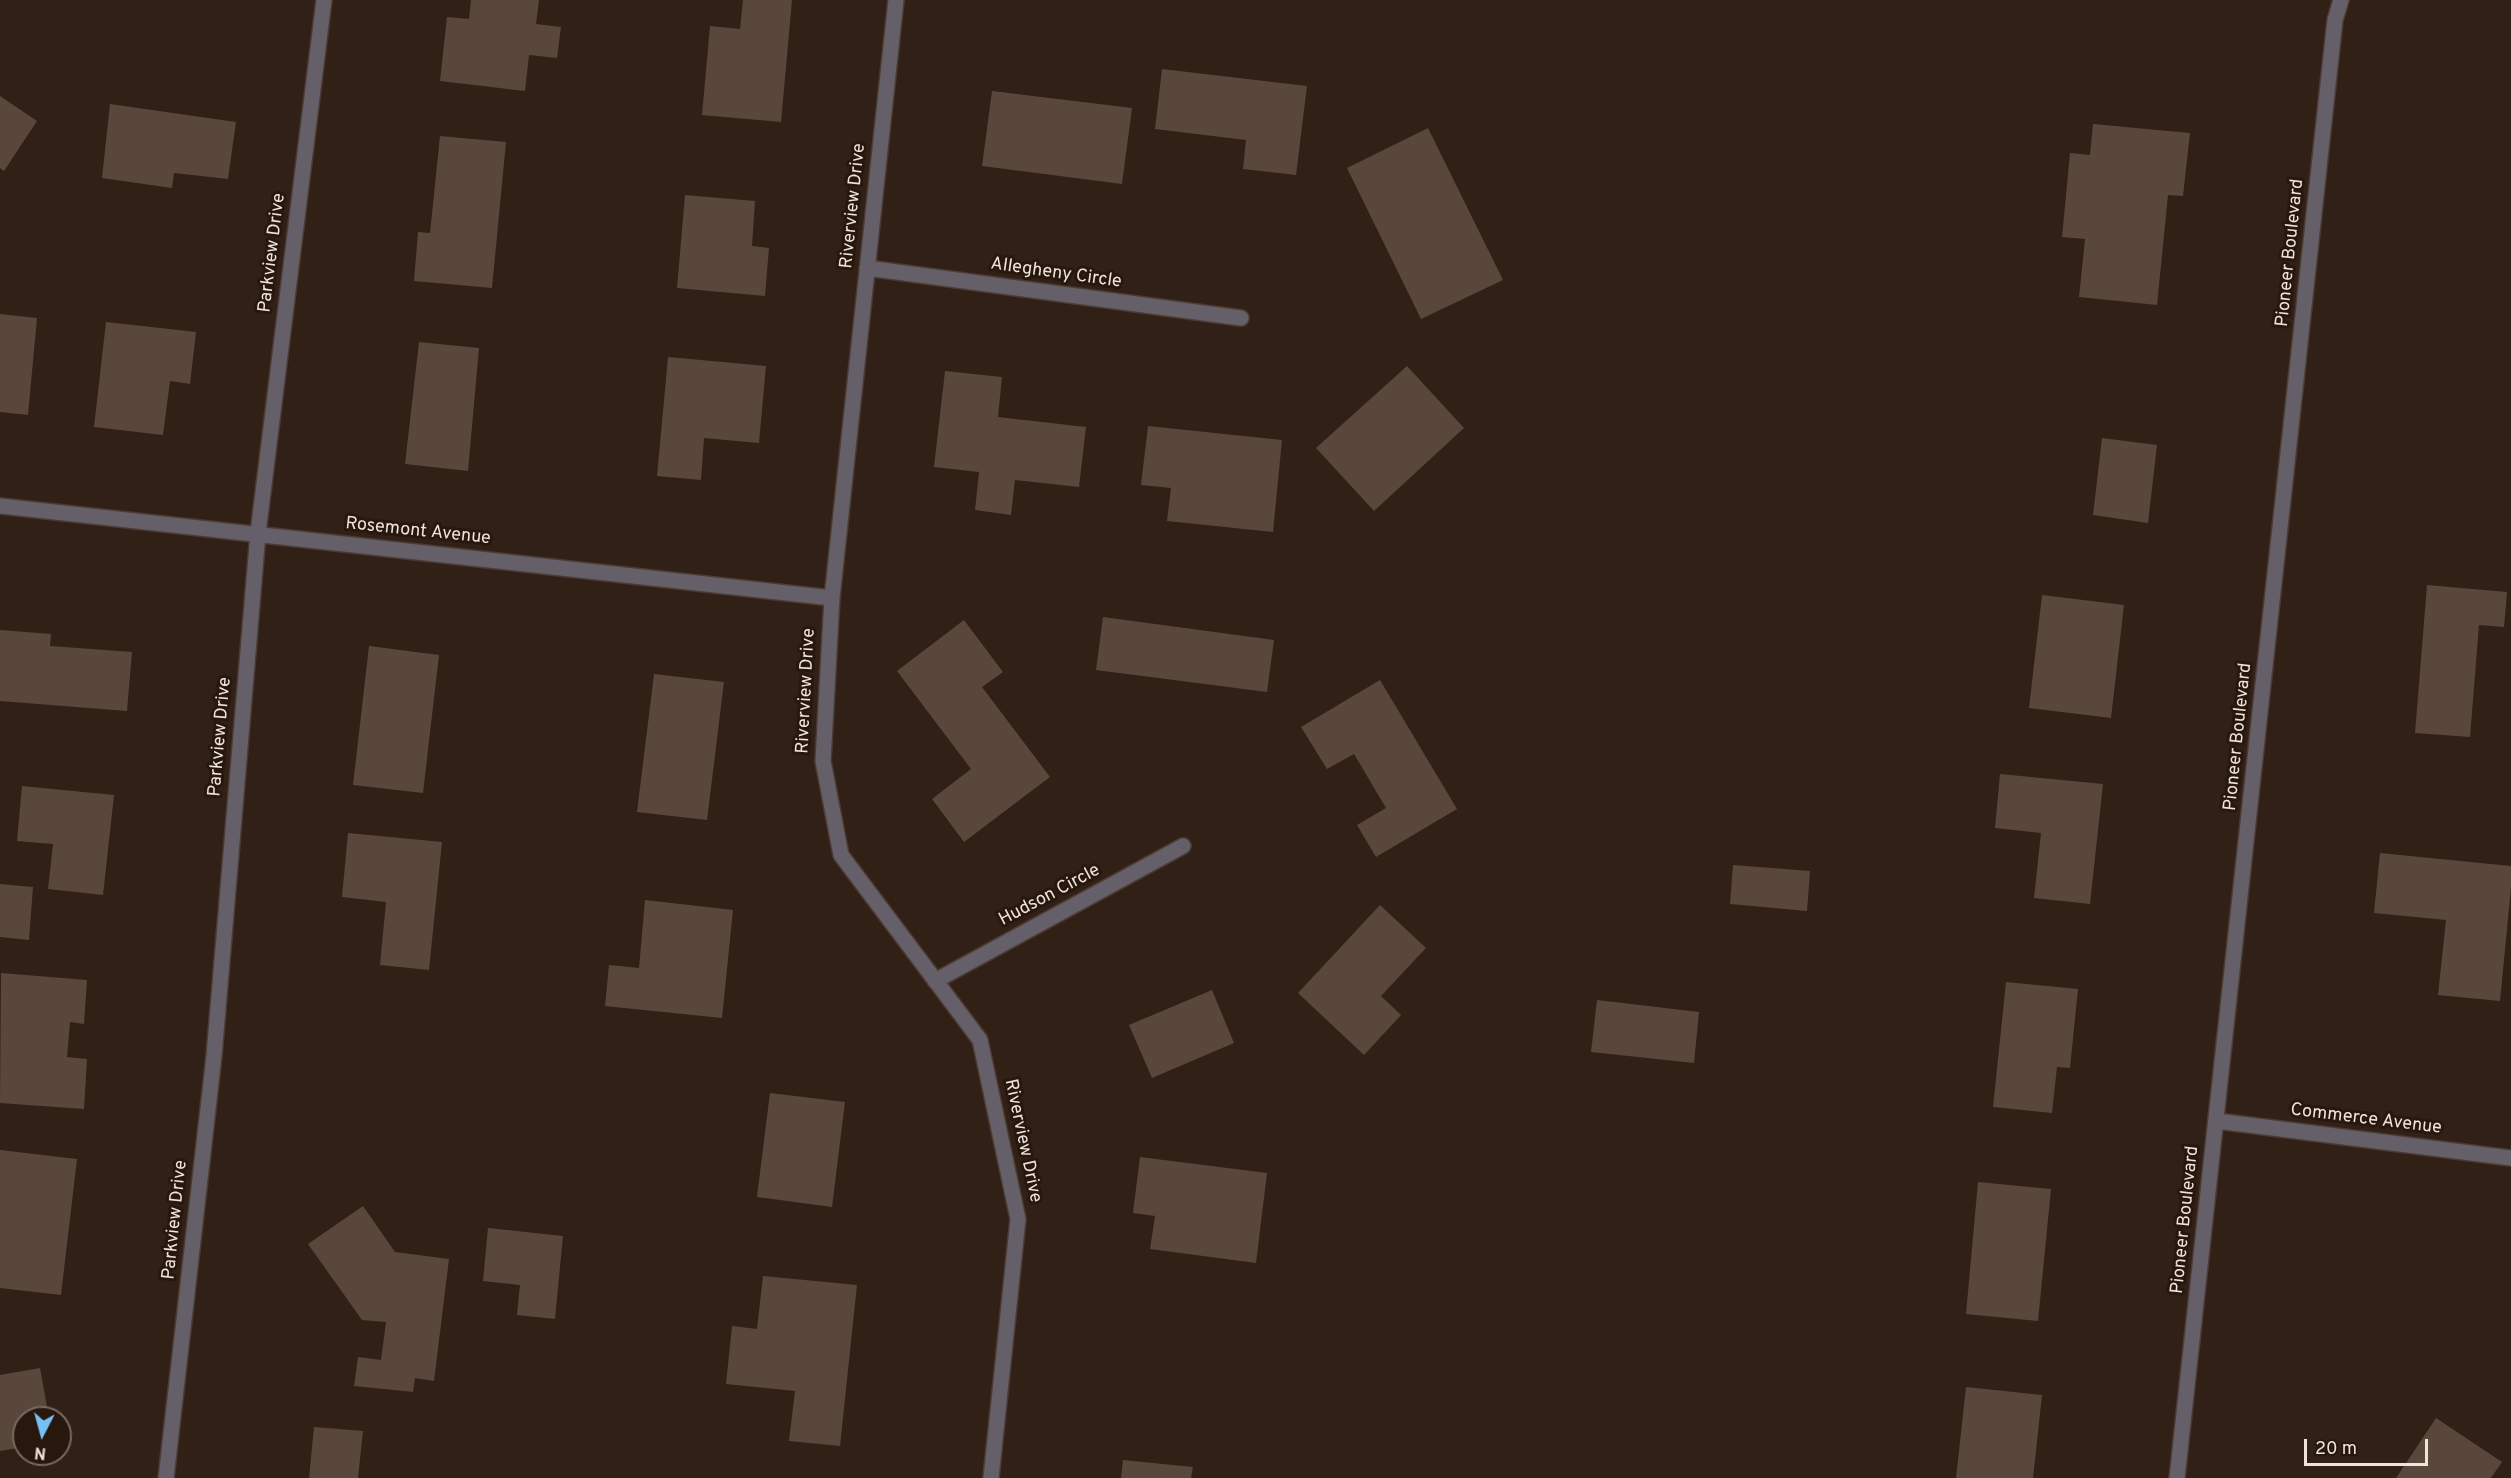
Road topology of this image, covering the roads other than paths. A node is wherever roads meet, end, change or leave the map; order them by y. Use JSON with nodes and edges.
{"nodes":[{"id":1,"x":324,"y":0,"type":"edge"},
{"id":2,"x":896,"y":0,"type":"edge"},
{"id":3,"x":2341,"y":0,"type":"edge"},
{"id":4,"x":867,"y":268,"type":"junction"},
{"id":5,"x":1241,"y":318,"type":"dead end"},
{"id":6,"x":0,"y":506,"type":"edge"},
{"id":7,"x":258,"y":533,"type":"junction"},
{"id":8,"x":832,"y":598,"type":"junction"},
{"id":9,"x":1183,"y":846,"type":"dead end"},
{"id":10,"x":935,"y":981,"type":"junction"},
{"id":11,"x":2217,"y":1121,"type":"junction"},
{"id":12,"x":2511,"y":1158,"type":"edge"},
{"id":13,"x":166,"y":1478,"type":"edge"},
{"id":14,"x":991,"y":1478,"type":"edge"},
{"id":15,"x":2177,"y":1478,"type":"edge"}],
"edges":[{"from":1,"to":7,"type":"street","name":"Parkview Drive"},
{"from":2,"to":4,"type":"street","name":"Riverview Drive"},
{"from":3,"to":11,"type":"street","name":"Pioneer Boulevard"},
{"from":4,"to":5,"type":"street","name":"Allegheny Circle"},
{"from":4,"to":8,"type":"street","name":"Riverview Drive"},
{"from":6,"to":7,"type":"street","name":"Rosemont Avenue"},
{"from":7,"to":8,"type":"street","name":"Rosemont Avenue"},
{"from":7,"to":13,"type":"street","name":"Parkview Drive"},
{"from":8,"to":10,"type":"street","name":"Riverview Drive"},
{"from":9,"to":10,"type":"street","name":"Hudson Circle"},
{"from":10,"to":14,"type":"street","name":"Riverview Drive"},
{"from":11,"to":12,"type":"street","name":"Commerce Avenue"},
{"from":11,"to":15,"type":"street","name":"Pioneer Boulevard"}]}
